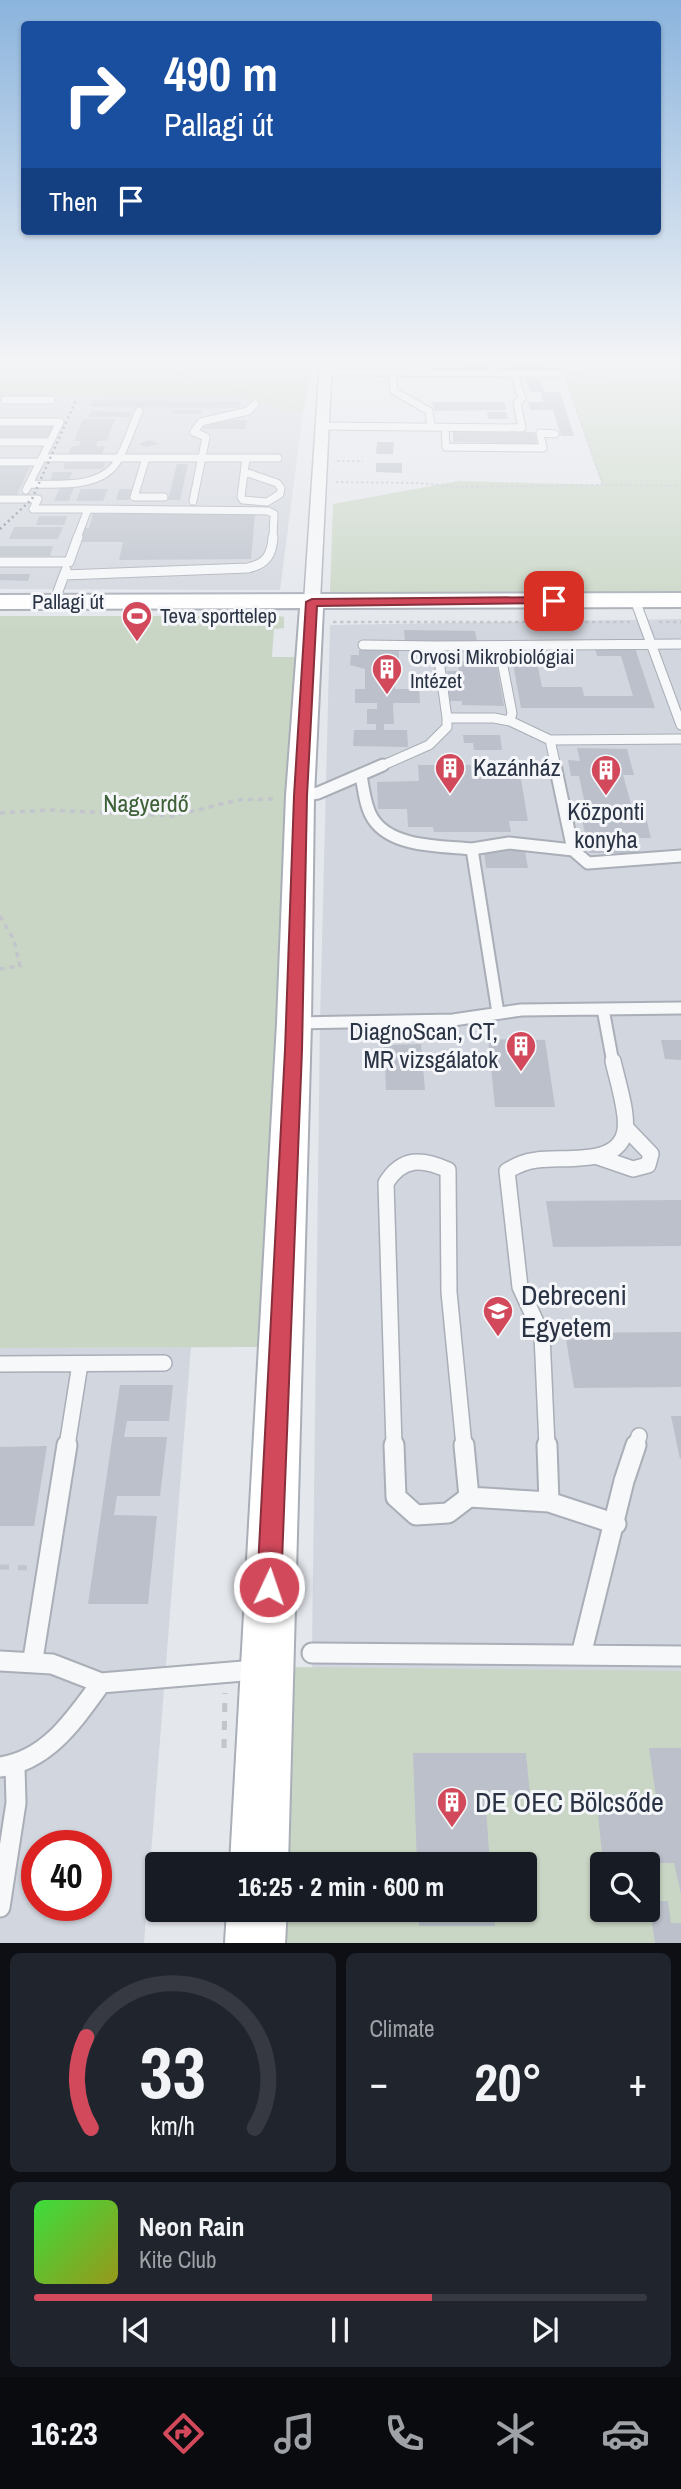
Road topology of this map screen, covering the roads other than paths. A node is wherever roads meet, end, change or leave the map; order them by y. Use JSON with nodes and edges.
{"nodes":[{"id":1,"x":45,"y":452,"type":"edge"},
{"id":2,"x":122,"y":452,"type":"edge"},
{"id":3,"x":203,"y":452,"type":"edge"},
{"id":4,"x":319,"y":452,"type":"edge"},
{"id":5,"x":119,"y":458,"type":"junction"},
{"id":6,"x":146,"y":458,"type":"junction"},
{"id":7,"x":201,"y":458,"type":"junction"},
{"id":8,"x":246,"y":458,"type":"junction"},
{"id":9,"x":278,"y":458,"type":"dead end"},
{"id":10,"x":41,"y":460,"type":"junction"},
{"id":11,"x":0,"y":462,"type":"edge"},
{"id":12,"x":245,"y":472,"type":"junction"},
{"id":13,"x":29,"y":484,"type":"junction"},
{"id":14,"x":60,"y":484,"type":"junction"},
{"id":15,"x":164,"y":497,"type":"dead end"},
{"id":16,"x":0,"y":499,"type":"edge"},
{"id":17,"x":22,"y":499,"type":"junction"},
{"id":18,"x":38,"y":499,"type":"junction"},
{"id":19,"x":193,"y":501,"type":"dead end"},
{"id":20,"x":33,"y":509,"type":"junction"},
{"id":21,"x":88,"y":509,"type":"junction"},
{"id":22,"x":23,"y":519,"type":"dead end"},
{"id":23,"x":0,"y":562,"type":"edge"},
{"id":24,"x":69,"y":562,"type":"junction"},
{"id":25,"x":64,"y":575,"type":"junction"},
{"id":26,"x":681,"y":600,"type":"edge"},
{"id":27,"x":0,"y":602,"type":"edge"},
{"id":28,"x":54,"y":602,"type":"junction"},
{"id":29,"x":311,"y":609,"type":"junction"},
{"id":30,"x":640,"y":611,"type":"junction"},
{"id":31,"x":652,"y":644,"type":"junction"},
{"id":32,"x":681,"y":644,"type":"edge"},
{"id":33,"x":363,"y":645,"type":"dead end"},
{"id":34,"x":437,"y":646,"type":"junction"},
{"id":35,"x":499,"y":646,"type":"junction"},
{"id":36,"x":447,"y":718,"type":"junction"},
{"id":37,"x":510,"y":722,"type":"junction"},
{"id":38,"x":681,"y":725,"type":"edge"},
{"id":39,"x":681,"y":739,"type":"edge"},
{"id":40,"x":550,"y":740,"type":"junction"},
{"id":41,"x":361,"y":776,"type":"junction"},
{"id":42,"x":290,"y":797,"type":"junction"},
{"id":43,"x":472,"y":849,"type":"junction"},
{"id":44,"x":573,"y":850,"type":"junction"},
{"id":45,"x":681,"y":856,"type":"edge"},
{"id":46,"x":603,"y":1009,"type":"junction"},
{"id":47,"x":681,"y":1009,"type":"edge"},
{"id":48,"x":498,"y":1013,"type":"junction"},
{"id":49,"x":294,"y":1023,"type":"junction"},
{"id":50,"x":626,"y":1128,"type":"junction"},
{"id":51,"x":598,"y":1157,"type":"junction"},
{"id":52,"x":164,"y":1363,"type":"dead end"},
{"id":53,"x":0,"y":1364,"type":"edge"},
{"id":54,"x":80,"y":1364,"type":"junction"},
{"id":55,"x":639,"y":1436,"type":"dead end"},
{"id":56,"x":469,"y":1497,"type":"junction"},
{"id":57,"x":549,"y":1502,"type":"junction"},
{"id":58,"x":616,"y":1524,"type":"junction"},
{"id":59,"x":312,"y":1653,"type":"dead end"},
{"id":60,"x":581,"y":1656,"type":"junction"},
{"id":61,"x":681,"y":1656,"type":"edge"},
{"id":62,"x":33,"y":1659,"type":"junction"},
{"id":63,"x":0,"y":1661,"type":"edge"},
{"id":64,"x":266,"y":1670,"type":"junction"},
{"id":65,"x":101,"y":1683,"type":"junction"},
{"id":66,"x":7,"y":1767,"type":"edge"},
{"id":67,"x":259,"y":1852,"type":"edge"},
{"id":68,"x":0,"y":1907,"type":"edge"},
{"id":69,"x":257,"y":1922,"type":"edge"},
{"id":70,"x":256,"y":1943,"type":"edge"}],
"edges":[{"from":1,"to":10,"type":"lane"},
{"from":2,"to":5,"type":"lane"},
{"from":3,"to":7,"type":"lane"},
{"from":4,"to":29,"type":"street"},
{"from":5,"to":6,"type":"lane"},
{"from":5,"to":10,"type":"lane"},
{"from":5,"to":14,"type":"lane"},
{"from":6,"to":7,"type":"lane"},
{"from":6,"to":15,"type":"lane"},
{"from":7,"to":8,"type":"lane"},
{"from":7,"to":19,"type":"lane"},
{"from":8,"to":9,"type":"lane"},
{"from":8,"to":12,"type":"lane"},
{"from":10,"to":11,"type":"lane"},
{"from":10,"to":13,"type":"lane"},
{"from":12,"to":12,"type":"lane"},
{"from":13,"to":14,"type":"lane"},
{"from":13,"to":17,"type":"lane"},
{"from":14,"to":18,"type":"lane"},
{"from":16,"to":17,"type":"lane"},
{"from":17,"to":18,"type":"lane"},
{"from":18,"to":20,"type":"lane"},
{"from":20,"to":21,"type":"lane"},
{"from":20,"to":22,"type":"lane"},
{"from":21,"to":24,"type":"lane"},
{"from":21,"to":25,"type":"lane"},
{"from":23,"to":24,"type":"lane"},
{"from":24,"to":25,"type":"lane"},
{"from":25,"to":28,"type":"lane"},
{"from":26,"to":30,"type":"street","name":"Pallagi út"},
{"from":27,"to":28,"type":"street","name":"Pallagi út"},
{"from":28,"to":29,"type":"street","name":"Pallagi út"},
{"from":29,"to":30,"type":"street","name":"Pallagi út"},
{"from":29,"to":42,"type":"street"},
{"from":30,"to":31,"type":"lane"},
{"from":31,"to":32,"type":"lane"},
{"from":31,"to":35,"type":"lane"},
{"from":31,"to":38,"type":"lane"},
{"from":33,"to":34,"type":"lane"},
{"from":34,"to":35,"type":"lane"},
{"from":34,"to":36,"type":"lane"},
{"from":35,"to":37,"type":"lane"},
{"from":36,"to":37,"type":"lane"},
{"from":36,"to":41,"type":"lane"},
{"from":37,"to":40,"type":"lane"},
{"from":39,"to":40,"type":"lane"},
{"from":40,"to":44,"type":"lane"},
{"from":41,"to":42,"type":"lane"},
{"from":41,"to":43,"type":"lane"},
{"from":42,"to":49,"type":"street"},
{"from":43,"to":44,"type":"lane"},
{"from":43,"to":48,"type":"lane"},
{"from":44,"to":45,"type":"lane"},
{"from":46,"to":47,"type":"lane"},
{"from":46,"to":48,"type":"lane"},
{"from":46,"to":50,"type":"lane"},
{"from":48,"to":49,"type":"lane"},
{"from":49,"to":64,"type":"street"},
{"from":50,"to":51,"type":"lane"},
{"from":50,"to":51,"type":"lane"},
{"from":51,"to":57,"type":"lane"},
{"from":52,"to":54,"type":"lane"},
{"from":53,"to":54,"type":"lane"},
{"from":54,"to":62,"type":"lane"},
{"from":55,"to":58,"type":"lane"},
{"from":56,"to":56,"type":"lane"},
{"from":56,"to":57,"type":"lane"},
{"from":57,"to":58,"type":"lane"},
{"from":58,"to":60,"type":"lane"},
{"from":59,"to":60,"type":"lane"},
{"from":60,"to":61,"type":"lane"},
{"from":62,"to":63,"type":"lane"},
{"from":62,"to":65,"type":"lane"},
{"from":64,"to":65,"type":"lane"},
{"from":64,"to":67,"type":"street"},
{"from":65,"to":66,"type":"lane"},
{"from":66,"to":68,"type":"lane"},
{"from":69,"to":70,"type":"street"}]}
